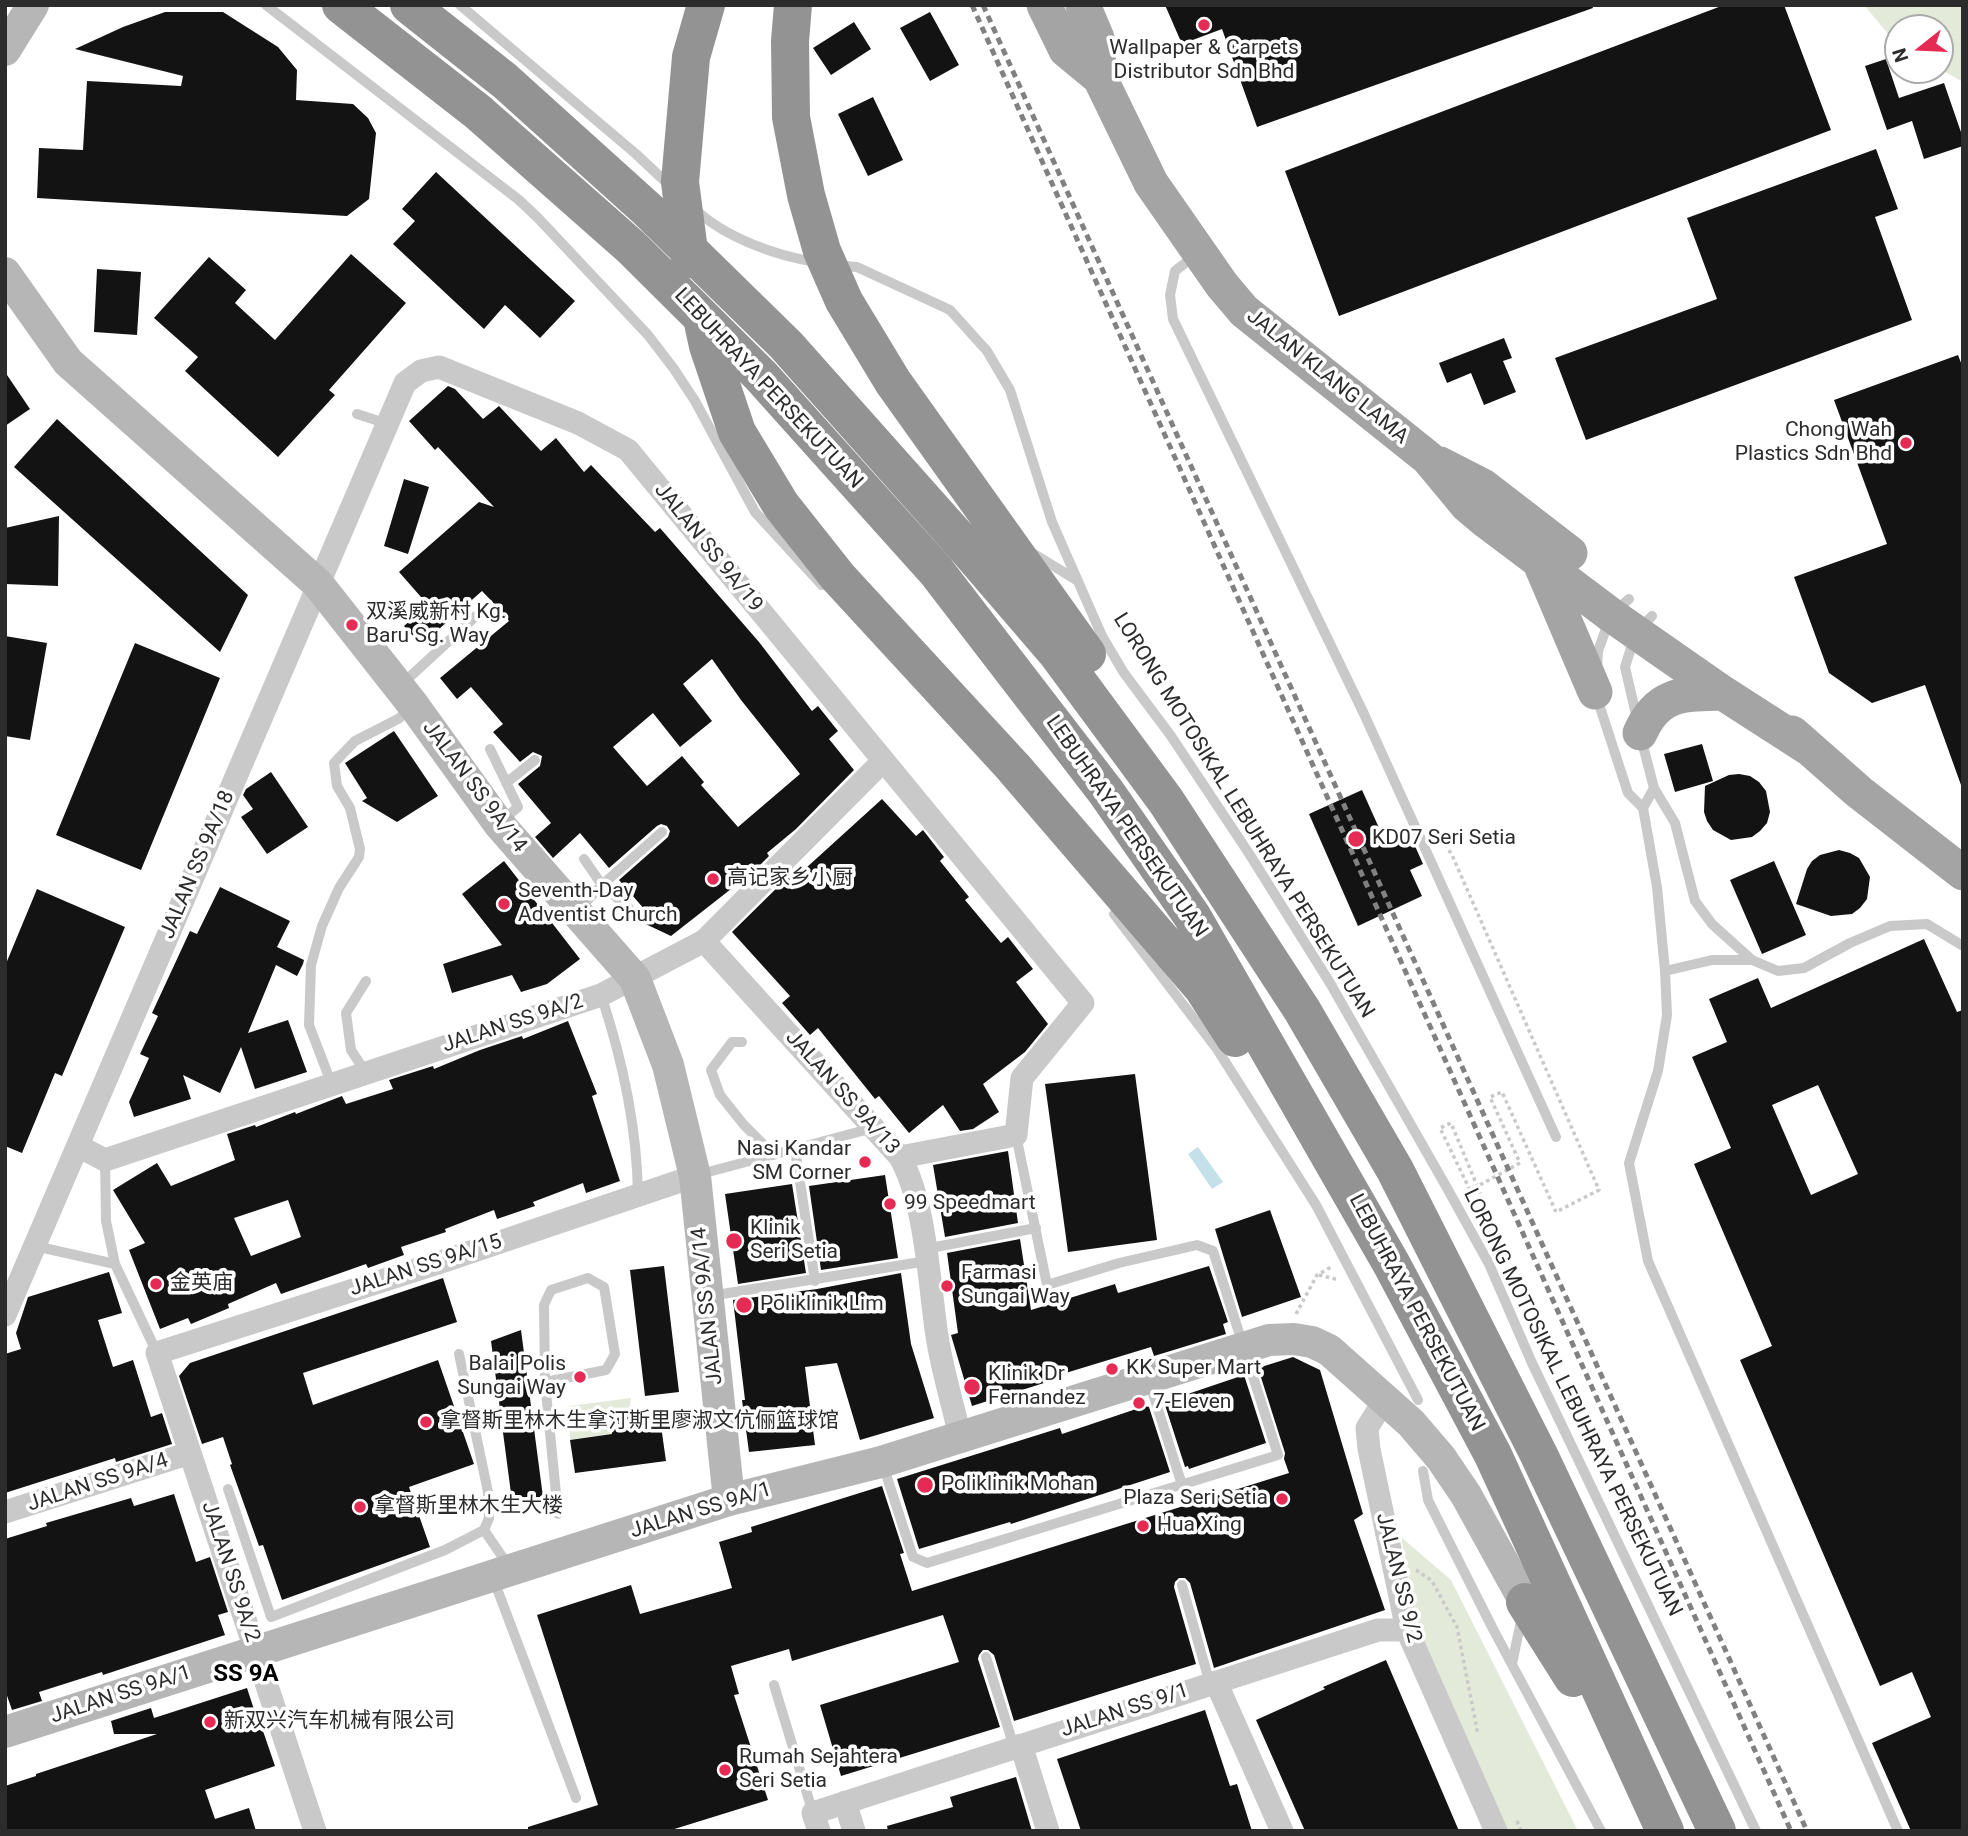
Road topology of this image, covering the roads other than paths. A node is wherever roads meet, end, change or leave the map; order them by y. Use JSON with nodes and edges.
{"nodes":[{"id":1,"x":33,"y":5,"type":"edge"},
{"id":2,"x":266,"y":5,"type":"edge"},
{"id":3,"x":341,"y":5,"type":"edge"},
{"id":4,"x":409,"y":5,"type":"edge"},
{"id":5,"x":460,"y":5,"type":"edge"},
{"id":6,"x":706,"y":5,"type":"edge"},
{"id":7,"x":1044,"y":5,"type":"edge"},
{"id":8,"x":1083,"y":5,"type":"edge"},
{"id":9,"x":792,"y":23,"type":"edge"},
{"id":10,"x":5,"y":50,"type":"edge"},
{"id":11,"x":1100,"y":78,"type":"junction"},
{"id":12,"x":1199,"y":253,"type":"junction"},
{"id":13,"x":5,"y":273,"type":"edge"},
{"id":14,"x":358,"y":414,"type":"dead end"},
{"id":15,"x":388,"y":424,"type":"junction"},
{"id":16,"x":1427,"y":458,"type":"junction"},
{"id":17,"x":1004,"y":537,"type":"junction"},
{"id":18,"x":1538,"y":558,"type":"junction"},
{"id":19,"x":1078,"y":581,"type":"junction"},
{"id":20,"x":318,"y":584,"type":"junction"},
{"id":21,"x":843,"y":590,"type":"junction"},
{"id":22,"x":1632,"y":615,"type":"junction"},
{"id":23,"x":476,"y":616,"type":"dead end"},
{"id":24,"x":881,"y":641,"type":"dead end"},
{"id":25,"x":1595,"y":692,"type":"junction"},
{"id":26,"x":1723,"y":693,"type":"junction"},
{"id":27,"x":407,"y":696,"type":"junction"},
{"id":28,"x":1640,"y":733,"type":"junction"},
{"id":29,"x":490,"y":749,"type":"dead end"},
{"id":30,"x":1810,"y":749,"type":"junction"},
{"id":31,"x":535,"y":760,"type":"dead end"},
{"id":32,"x":882,"y":762,"type":"junction"},
{"id":33,"x":506,"y":783,"type":"junction"},
{"id":34,"x":1654,"y":788,"type":"junction"},
{"id":35,"x":1166,"y":801,"type":"junction"},
{"id":36,"x":1643,"y":808,"type":"junction"},
{"id":37,"x":499,"y":824,"type":"junction"},
{"id":38,"x":662,"y":832,"type":"dead end"},
{"id":39,"x":584,"y":859,"type":"dead end"},
{"id":40,"x":1963,"y":873,"type":"edge"},
{"id":41,"x":602,"y":885,"type":"junction"},
{"id":42,"x":1109,"y":907,"type":"dead end"},
{"id":43,"x":629,"y":908,"type":"dead end"},
{"id":44,"x":577,"y":911,"type":"junction"},
{"id":45,"x":704,"y":941,"type":"junction"},
{"id":46,"x":1963,"y":946,"type":"edge"},
{"id":47,"x":1752,"y":960,"type":"junction"},
{"id":48,"x":1665,"y":971,"type":"junction"},
{"id":49,"x":635,"y":979,"type":"junction"},
{"id":50,"x":366,"y":981,"type":"dead end"},
{"id":51,"x":601,"y":995,"type":"junction"},
{"id":52,"x":742,"y":1042,"type":"dead end"},
{"id":53,"x":366,"y":1073,"type":"junction"},
{"id":54,"x":332,"y":1085,"type":"junction"},
{"id":55,"x":873,"y":1128,"type":"junction"},
{"id":56,"x":1016,"y":1135,"type":"junction"},
{"id":57,"x":1556,"y":1137,"type":"dead end"},
{"id":58,"x":78,"y":1146,"type":"junction"},
{"id":59,"x":795,"y":1149,"type":"junction"},
{"id":60,"x":774,"y":1155,"type":"junction"},
{"id":61,"x":900,"y":1157,"type":"junction"},
{"id":62,"x":106,"y":1160,"type":"junction"},
{"id":63,"x":695,"y":1176,"type":"junction"},
{"id":64,"x":638,"y":1195,"type":"junction"},
{"id":65,"x":1036,"y":1228,"type":"junction"},
{"id":66,"x":35,"y":1246,"type":"junction"},
{"id":67,"x":926,"y":1255,"type":"junction"},
{"id":68,"x":115,"y":1264,"type":"junction"},
{"id":69,"x":1392,"y":1265,"type":"junction"},
{"id":70,"x":815,"y":1281,"type":"junction"},
{"id":71,"x":708,"y":1296,"type":"junction"},
{"id":72,"x":5,"y":1315,"type":"edge"},
{"id":73,"x":1257,"y":1343,"type":"junction"},
{"id":74,"x":157,"y":1353,"type":"junction"},
{"id":75,"x":459,"y":1354,"type":"dead end"},
{"id":76,"x":1148,"y":1378,"type":"junction"},
{"id":77,"x":545,"y":1382,"type":"junction"},
{"id":78,"x":1385,"y":1399,"type":"junction"},
{"id":79,"x":1418,"y":1399,"type":"dead end"},
{"id":80,"x":960,"y":1437,"type":"junction"},
{"id":81,"x":190,"y":1453,"type":"junction"},
{"id":82,"x":881,"y":1462,"type":"junction"},
{"id":83,"x":1423,"y":1471,"type":"dead end"},
{"id":84,"x":1182,"y":1485,"type":"junction"},
{"id":85,"x":228,"y":1489,"type":"dead end"},
{"id":86,"x":729,"y":1500,"type":"junction"},
{"id":87,"x":5,"y":1512,"type":"edge"},
{"id":88,"x":558,"y":1514,"type":"dead end"},
{"id":89,"x":484,"y":1530,"type":"junction"},
{"id":90,"x":502,"y":1573,"type":"junction"},
{"id":91,"x":1182,"y":1586,"type":"dead end"},
{"id":92,"x":1525,"y":1602,"type":"junction"},
{"id":93,"x":1407,"y":1630,"type":"junction"},
{"id":94,"x":256,"y":1652,"type":"junction"},
{"id":95,"x":986,"y":1657,"type":"dead end"},
{"id":96,"x":1512,"y":1664,"type":"junction"},
{"id":97,"x":1213,"y":1683,"type":"junction"},
{"id":98,"x":774,"y":1685,"type":"dead end"},
{"id":99,"x":5,"y":1732,"type":"edge"},
{"id":100,"x":1018,"y":1746,"type":"junction"},
{"id":101,"x":576,"y":1798,"type":"dead end"},
{"id":102,"x":845,"y":1802,"type":"junction"},
{"id":103,"x":816,"y":1822,"type":"edge"},
{"id":104,"x":1506,"y":1825,"type":"edge"},
{"id":105,"x":1663,"y":1827,"type":"edge"},
{"id":106,"x":315,"y":1831,"type":"edge"},
{"id":107,"x":854,"y":1831,"type":"edge"},
{"id":108,"x":1048,"y":1831,"type":"edge"},
{"id":109,"x":1282,"y":1831,"type":"edge"},
{"id":110,"x":1601,"y":1831,"type":"edge"},
{"id":111,"x":1717,"y":1831,"type":"edge"},
{"id":112,"x":1756,"y":1831,"type":"edge"},
{"id":113,"x":1898,"y":1831,"type":"edge"}],
"edges":[{"from":1,"to":10,"type":"street"},
{"from":2,"to":21,"type":"lane"},
{"from":3,"to":69,"type":"highway","name":"LEBUHRAYA PERSEKUTUAN"},
{"from":4,"to":35,"type":"highway","name":"LEBUHRAYA PERSEKUTUAN"},
{"from":5,"to":19,"type":"lane","name":"LORONG MOTOSIKAL LEBUHRAYA PERSEKUTUAN"},
{"from":6,"to":21,"type":"highway"},
{"from":7,"to":11,"type":"main road","name":"JALAN KLANG LAMA"},
{"from":8,"to":11,"type":"main road","name":"JALAN KLANG LAMA"},
{"from":9,"to":17,"type":"highway"},
{"from":11,"to":12,"type":"main road","name":"JALAN KLANG LAMA"},
{"from":12,"to":16,"type":"main road","name":"JALAN KLANG LAMA"},
{"from":12,"to":57,"type":"lane"},
{"from":13,"to":20,"type":"street","name":"JALAN SS 9A/14"},
{"from":14,"to":15,"type":"lane"},
{"from":15,"to":20,"type":"street","name":"JALAN SS 9A/19"},
{"from":15,"to":32,"type":"street","name":"JALAN SS 9A/19"},
{"from":16,"to":18,"type":"main road","name":"JALAN KLANG LAMA"},
{"from":16,"to":22,"type":"main road","name":"JALAN KLANG LAMA"},
{"from":17,"to":19,"type":"lane"},
{"from":17,"to":35,"type":"highway"},
{"from":18,"to":22,"type":"main road","name":"JALAN KLANG LAMA"},
{"from":18,"to":25,"type":"main road"},
{"from":19,"to":112,"type":"lane","name":"LORONG MOTOSIKAL LEBUHRAYA PERSEKUTUAN"},
{"from":20,"to":27,"type":"street","name":"JALAN SS 9A/14"},
{"from":20,"to":58,"type":"street","name":"JALAN SS 9A/18"},
{"from":21,"to":24,"type":"lane"},
{"from":21,"to":69,"type":"highway"},
{"from":22,"to":25,"type":"lane"},
{"from":22,"to":26,"type":"main road","name":"JALAN KLANG LAMA"},
{"from":22,"to":28,"type":"lane"},
{"from":22,"to":30,"type":"main road","name":"JALAN KLANG LAMA"},
{"from":23,"to":27,"type":"lane"},
{"from":25,"to":36,"type":"lane"},
{"from":26,"to":28,"type":"main road"},
{"from":26,"to":30,"type":"main road","name":"JALAN KLANG LAMA"},
{"from":27,"to":37,"type":"street","name":"JALAN SS 9A/14"},
{"from":27,"to":54,"type":"lane"},
{"from":28,"to":34,"type":"lane"},
{"from":29,"to":33,"type":"lane"},
{"from":30,"to":40,"type":"main road","name":"JALAN KLANG LAMA"},
{"from":31,"to":33,"type":"lane"},
{"from":32,"to":45,"type":"street","name":"JALAN SS 9A/2"},
{"from":32,"to":56,"type":"street","name":"JALAN SS 9A/19"},
{"from":33,"to":37,"type":"lane"},
{"from":34,"to":36,"type":"lane"},
{"from":34,"to":47,"type":"lane"},
{"from":35,"to":111,"type":"highway","name":"LEBUHRAYA PERSEKUTUAN"},
{"from":36,"to":48,"type":"lane"},
{"from":37,"to":44,"type":"street","name":"JALAN SS 9A/14"},
{"from":38,"to":41,"type":"lane"},
{"from":39,"to":41,"type":"lane"},
{"from":41,"to":43,"type":"lane"},
{"from":41,"to":44,"type":"lane"},
{"from":42,"to":79,"type":"lane"},
{"from":44,"to":49,"type":"street","name":"JALAN SS 9A/14"},
{"from":45,"to":49,"type":"street","name":"JALAN SS 9A/2"},
{"from":45,"to":55,"type":"street","name":"JALAN SS 9A/13"},
{"from":46,"to":47,"type":"lane"},
{"from":47,"to":48,"type":"lane"},
{"from":48,"to":113,"type":"lane"},
{"from":49,"to":51,"type":"street","name":"JALAN SS 9A/2"},
{"from":49,"to":63,"type":"street","name":"JALAN SS 9A/14"},
{"from":50,"to":53,"type":"lane"},
{"from":51,"to":53,"type":"street","name":"JALAN SS 9A/2"},
{"from":51,"to":64,"type":"lane"},
{"from":52,"to":60,"type":"lane"},
{"from":53,"to":54,"type":"street","name":"JALAN SS 9A/2"},
{"from":54,"to":62,"type":"street","name":"JALAN SS 9A/2"},
{"from":55,"to":59,"type":"lane"},
{"from":55,"to":61,"type":"street","name":"JALAN SS 9A/13"},
{"from":56,"to":61,"type":"street"},
{"from":56,"to":65,"type":"lane"},
{"from":58,"to":62,"type":"street"},
{"from":58,"to":66,"type":"street","name":"JALAN SS 9A/18"},
{"from":59,"to":60,"type":"lane"},
{"from":59,"to":70,"type":"lane"},
{"from":60,"to":63,"type":"lane"},
{"from":61,"to":67,"type":"street","name":"JALAN SS 9A/13"},
{"from":62,"to":68,"type":"lane"},
{"from":63,"to":64,"type":"street","name":"JALAN SS 9A/15"},
{"from":63,"to":71,"type":"street","name":"JALAN SS 9A/14"},
{"from":64,"to":74,"type":"street","name":"JALAN SS 9A/15"},
{"from":65,"to":67,"type":"lane"},
{"from":65,"to":73,"type":"lane"},
{"from":66,"to":68,"type":"lane"},
{"from":66,"to":72,"type":"street","name":"JALAN SS 9A/18"},
{"from":67,"to":70,"type":"lane"},
{"from":67,"to":80,"type":"street","name":"JALAN SS 9A/13"},
{"from":68,"to":74,"type":"lane"},
{"from":69,"to":105,"type":"highway","name":"LEBUHRAYA PERSEKUTUAN"},
{"from":70,"to":71,"type":"lane"},
{"from":71,"to":86,"type":"street","name":"JALAN SS 9A/14"},
{"from":73,"to":76,"type":"street","name":"JALAN SS 9A/1"},
{"from":73,"to":78,"type":"street","name":"JALAN SS 9A/1"},
{"from":73,"to":84,"type":"lane"},
{"from":74,"to":81,"type":"street","name":"JALAN SS 9A/2"},
{"from":75,"to":89,"type":"lane"},
{"from":76,"to":80,"type":"street","name":"JALAN SS 9A/1"},
{"from":76,"to":84,"type":"lane"},
{"from":77,"to":77,"type":"lane"},
{"from":77,"to":88,"type":"lane"},
{"from":78,"to":92,"type":"street"},
{"from":78,"to":93,"type":"street","name":"JALAN SS 9/2"},
{"from":80,"to":82,"type":"street","name":"JALAN SS 9A/1"},
{"from":81,"to":87,"type":"street","name":"JALAN SS 9A/4"},
{"from":81,"to":94,"type":"street","name":"JALAN SS 9A/2"},
{"from":82,"to":84,"type":"lane"},
{"from":82,"to":86,"type":"street","name":"JALAN SS 9A/1"},
{"from":83,"to":96,"type":"lane"},
{"from":85,"to":89,"type":"lane"},
{"from":86,"to":90,"type":"street","name":"JALAN SS 9A/1"},
{"from":89,"to":90,"type":"lane"},
{"from":90,"to":94,"type":"street","name":"JALAN SS 9A/1"},
{"from":90,"to":101,"type":"lane"},
{"from":91,"to":97,"type":"lane"},
{"from":92,"to":96,"type":"lane"},
{"from":92,"to":105,"type":"highway"},
{"from":93,"to":97,"type":"street","name":"JALAN SS 9/1"},
{"from":93,"to":104,"type":"street","name":"JALAN SS 9/2"},
{"from":94,"to":99,"type":"street","name":"JALAN SS 9A/1"},
{"from":94,"to":106,"type":"street","name":"JALAN SS 9A/2"},
{"from":95,"to":100,"type":"lane"},
{"from":96,"to":110,"type":"lane"},
{"from":97,"to":100,"type":"street","name":"JALAN SS 9/1"},
{"from":97,"to":109,"type":"street"},
{"from":98,"to":103,"type":"lane"},
{"from":100,"to":102,"type":"street","name":"JALAN SS 9/1"},
{"from":100,"to":108,"type":"street"},
{"from":102,"to":103,"type":"street","name":"JALAN SS 9/1"},
{"from":102,"to":107,"type":"street"}]}
